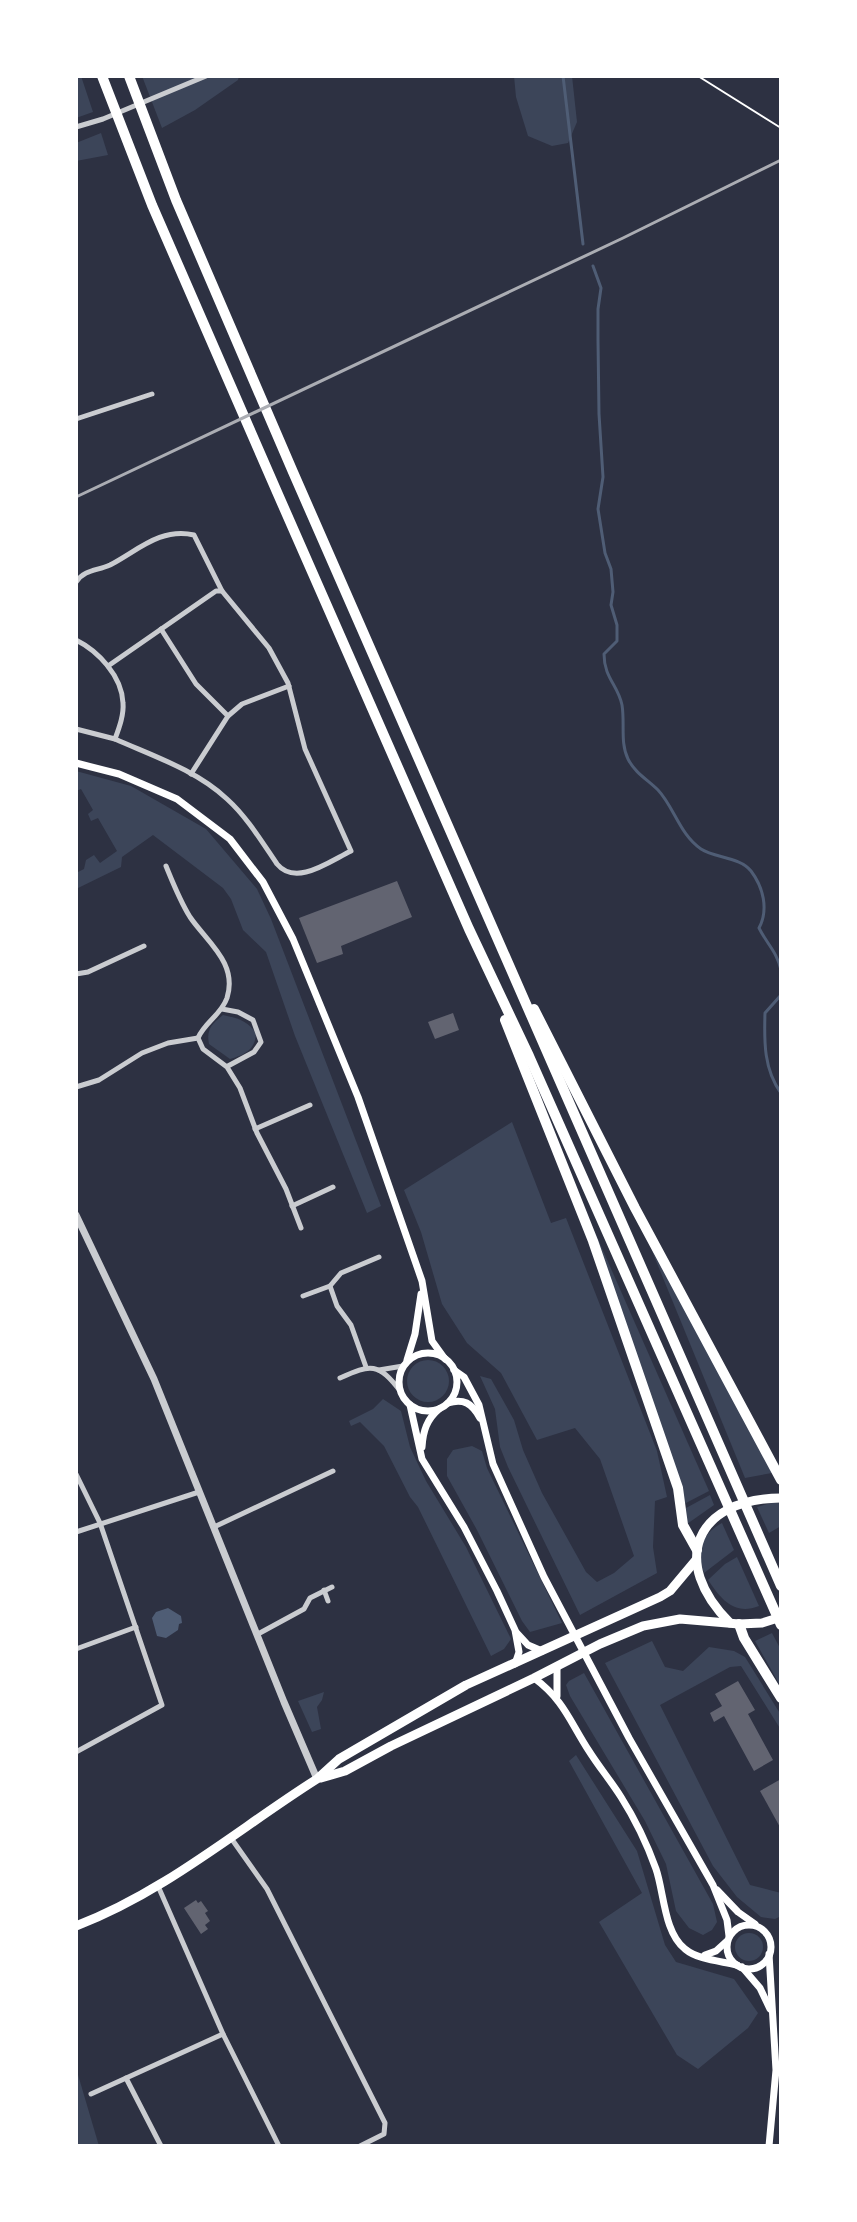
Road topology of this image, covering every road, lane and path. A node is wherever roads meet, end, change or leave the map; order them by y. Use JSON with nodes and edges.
{"nodes":[{"id":1,"x":102,"y":76,"type":"edge"},
{"id":2,"x":129,"y":76,"type":"edge"},
{"id":3,"x":206,"y":76,"type":"edge"},
{"id":4,"x":698,"y":76,"type":"edge"},
{"id":5,"x":76,"y":127,"type":"edge"},
{"id":6,"x":781,"y":128,"type":"edge"},
{"id":7,"x":152,"y":394,"type":"dead end"},
{"id":8,"x":76,"y":419,"type":"edge"},
{"id":9,"x":76,"y":582,"type":"edge"},
{"id":10,"x":222,"y":591,"type":"junction"},
{"id":11,"x":161,"y":629,"type":"junction"},
{"id":12,"x":76,"y":640,"type":"edge"},
{"id":13,"x":108,"y":666,"type":"junction"},
{"id":14,"x":289,"y":686,"type":"junction"},
{"id":15,"x":228,"y":716,"type":"junction"},
{"id":16,"x":76,"y":729,"type":"edge"},
{"id":17,"x":115,"y":739,"type":"junction"},
{"id":18,"x":76,"y":763,"type":"edge"},
{"id":19,"x":191,"y":774,"type":"junction"},
{"id":20,"x":166,"y":866,"type":"dead end"},
{"id":21,"x":482,"y":907,"type":"junction"},
{"id":22,"x":469,"y":929,"type":"junction"},
{"id":23,"x":144,"y":946,"type":"dead end"},
{"id":24,"x":76,"y":974,"type":"edge"},
{"id":25,"x":222,"y":1009,"type":"junction"},
{"id":26,"x":198,"y":1038,"type":"junction"},
{"id":27,"x":227,"y":1067,"type":"junction"},
{"id":28,"x":76,"y":1087,"type":"edge"},
{"id":29,"x":310,"y":1105,"type":"dead end"},
{"id":30,"x":255,"y":1129,"type":"junction"},
{"id":31,"x":333,"y":1187,"type":"dead end"},
{"id":32,"x":292,"y":1206,"type":"junction"},
{"id":33,"x":76,"y":1217,"type":"edge"},
{"id":34,"x":301,"y":1228,"type":"dead end"},
{"id":35,"x":379,"y":1257,"type":"dead end"},
{"id":36,"x":422,"y":1281,"type":"junction"},
{"id":37,"x":330,"y":1286,"type":"junction"},
{"id":38,"x":303,"y":1296,"type":"dead end"},
{"id":39,"x":445,"y":1359,"type":"junction"},
{"id":40,"x":405,"y":1364,"type":"junction"},
{"id":41,"x":366,"y":1367,"type":"junction"},
{"id":42,"x":378,"y":1370,"type":"junction"},
{"id":43,"x":454,"y":1370,"type":"junction"},
{"id":44,"x":340,"y":1378,"type":"dead end"},
{"id":45,"x":401,"y":1392,"type":"junction"},
{"id":46,"x":410,"y":1405,"type":"junction"},
{"id":47,"x":444,"y":1405,"type":"junction"},
{"id":48,"x":486,"y":1430,"type":"junction"},
{"id":49,"x":422,"y":1459,"type":"junction"},
{"id":50,"x":333,"y":1471,"type":"dead end"},
{"id":51,"x":76,"y":1474,"type":"edge"},
{"id":52,"x":779,"y":1477,"type":"edge"},
{"id":53,"x":199,"y":1492,"type":"junction"},
{"id":54,"x":781,"y":1498,"type":"edge"},
{"id":55,"x":100,"y":1523,"type":"junction"},
{"id":56,"x":213,"y":1528,"type":"junction"},
{"id":57,"x":76,"y":1532,"type":"edge"},
{"id":58,"x":696,"y":1555,"type":"junction"},
{"id":59,"x":781,"y":1586,"type":"edge"},
{"id":60,"x":332,"y":1587,"type":"dead end"},
{"id":61,"x":324,"y":1590,"type":"junction"},
{"id":62,"x":328,"y":1601,"type":"dead end"},
{"id":63,"x":781,"y":1617,"type":"edge"},
{"id":64,"x":734,"y":1624,"type":"junction"},
{"id":65,"x":781,"y":1625,"type":"edge"},
{"id":66,"x":136,"y":1627,"type":"junction"},
{"id":67,"x":515,"y":1630,"type":"junction"},
{"id":68,"x":258,"y":1634,"type":"junction"},
{"id":69,"x":76,"y":1649,"type":"edge"},
{"id":70,"x":542,"y":1651,"type":"junction"},
{"id":71,"x":515,"y":1664,"type":"junction"},
{"id":72,"x":557,"y":1667,"type":"junction"},
{"id":73,"x":534,"y":1678,"type":"junction"},
{"id":74,"x":557,"y":1697,"type":"junction"},
{"id":75,"x":781,"y":1698,"type":"edge"},
{"id":76,"x":76,"y":1752,"type":"edge"},
{"id":77,"x":317,"y":1779,"type":"junction"},
{"id":78,"x":230,"y":1837,"type":"junction"},
{"id":79,"x":713,"y":1885,"type":"junction"},
{"id":80,"x":158,"y":1886,"type":"junction"},
{"id":81,"x":76,"y":1926,"type":"edge"},
{"id":82,"x":758,"y":1927,"type":"junction"},
{"id":83,"x":729,"y":1938,"type":"junction"},
{"id":84,"x":769,"y":1954,"type":"junction"},
{"id":85,"x":699,"y":1956,"type":"junction"},
{"id":86,"x":740,"y":1966,"type":"junction"},
{"id":87,"x":773,"y":2015,"type":"junction"},
{"id":88,"x":223,"y":2034,"type":"junction"},
{"id":89,"x":126,"y":2078,"type":"junction"},
{"id":90,"x":91,"y":2094,"type":"dead end"},
{"id":91,"x":161,"y":2146,"type":"edge"},
{"id":92,"x":279,"y":2146,"type":"edge"},
{"id":93,"x":360,"y":2146,"type":"edge"},
{"id":94,"x":769,"y":2146,"type":"edge"}],
"edges":[{"from":1,"to":22,"type":"highway"},
{"from":2,"to":21,"type":"highway"},
{"from":3,"to":5,"type":"street"},
{"from":4,"to":6,"type":"path"},
{"from":7,"to":8,"type":"street"},
{"from":9,"to":10,"type":"street"},
{"from":10,"to":11,"type":"street"},
{"from":10,"to":14,"type":"street"},
{"from":11,"to":13,"type":"street"},
{"from":11,"to":15,"type":"street"},
{"from":12,"to":13,"type":"street"},
{"from":13,"to":17,"type":"street"},
{"from":14,"to":15,"type":"street"},
{"from":14,"to":19,"type":"street"},
{"from":15,"to":19,"type":"street"},
{"from":16,"to":17,"type":"street"},
{"from":17,"to":19,"type":"street"},
{"from":18,"to":36,"type":"main road"},
{"from":20,"to":25,"type":"street"},
{"from":21,"to":52,"type":"highway"},
{"from":21,"to":59,"type":"highway"},
{"from":22,"to":58,"type":"highway"},
{"from":22,"to":65,"type":"highway"},
{"from":23,"to":24,"type":"street"},
{"from":25,"to":26,"type":"street"},
{"from":25,"to":27,"type":"street"},
{"from":26,"to":27,"type":"street"},
{"from":26,"to":28,"type":"street"},
{"from":27,"to":30,"type":"street"},
{"from":29,"to":30,"type":"street"},
{"from":30,"to":32,"type":"street"},
{"from":31,"to":32,"type":"street"},
{"from":32,"to":34,"type":"street"},
{"from":33,"to":53,"type":"street"},
{"from":35,"to":37,"type":"street"},
{"from":36,"to":39,"type":"main road"},
{"from":36,"to":40,"type":"main road"},
{"from":37,"to":38,"type":"street"},
{"from":37,"to":41,"type":"street"},
{"from":39,"to":40,"type":"main road"},
{"from":39,"to":43,"type":"main road"},
{"from":40,"to":42,"type":"street"},
{"from":40,"to":45,"type":"main road"},
{"from":41,"to":42,"type":"street"},
{"from":41,"to":44,"type":"street"},
{"from":42,"to":45,"type":"street"},
{"from":43,"to":47,"type":"main road"},
{"from":43,"to":48,"type":"main road"},
{"from":45,"to":46,"type":"main road"},
{"from":46,"to":47,"type":"main road"},
{"from":46,"to":49,"type":"main road"},
{"from":47,"to":48,"type":"main road"},
{"from":47,"to":49,"type":"main road"},
{"from":48,"to":79,"type":"main road"},
{"from":49,"to":67,"type":"main road"},
{"from":50,"to":56,"type":"street"},
{"from":51,"to":55,"type":"street"},
{"from":53,"to":55,"type":"street"},
{"from":53,"to":56,"type":"street"},
{"from":54,"to":58,"type":"highway"},
{"from":55,"to":57,"type":"street"},
{"from":55,"to":66,"type":"street"},
{"from":56,"to":68,"type":"street"},
{"from":58,"to":64,"type":"highway"},
{"from":58,"to":70,"type":"highway"},
{"from":60,"to":61,"type":"street"},
{"from":61,"to":62,"type":"street"},
{"from":61,"to":68,"type":"street"},
{"from":63,"to":64,"type":"highway"},
{"from":64,"to":72,"type":"highway"},
{"from":64,"to":75,"type":"highway"},
{"from":66,"to":69,"type":"street"},
{"from":66,"to":76,"type":"street"},
{"from":67,"to":70,"type":"main road"},
{"from":67,"to":71,"type":"main road"},
{"from":68,"to":77,"type":"street"},
{"from":70,"to":71,"type":"highway"},
{"from":71,"to":77,"type":"highway"},
{"from":72,"to":73,"type":"highway"},
{"from":72,"to":74,"type":"main road"},
{"from":73,"to":74,"type":"main road"},
{"from":73,"to":77,"type":"highway"},
{"from":74,"to":85,"type":"main road"},
{"from":77,"to":78,"type":"highway"},
{"from":78,"to":80,"type":"highway"},
{"from":78,"to":93,"type":"street"},
{"from":79,"to":82,"type":"main road"},
{"from":79,"to":83,"type":"main road"},
{"from":80,"to":81,"type":"highway"},
{"from":80,"to":88,"type":"street"},
{"from":82,"to":83,"type":"main road"},
{"from":82,"to":84,"type":"main road"},
{"from":83,"to":85,"type":"main road"},
{"from":83,"to":86,"type":"main road"},
{"from":84,"to":86,"type":"main road"},
{"from":84,"to":87,"type":"main road"},
{"from":85,"to":86,"type":"main road"},
{"from":86,"to":87,"type":"main road"},
{"from":87,"to":94,"type":"main road"},
{"from":88,"to":89,"type":"street"},
{"from":88,"to":92,"type":"street"},
{"from":89,"to":90,"type":"street"},
{"from":89,"to":91,"type":"street"}]}
